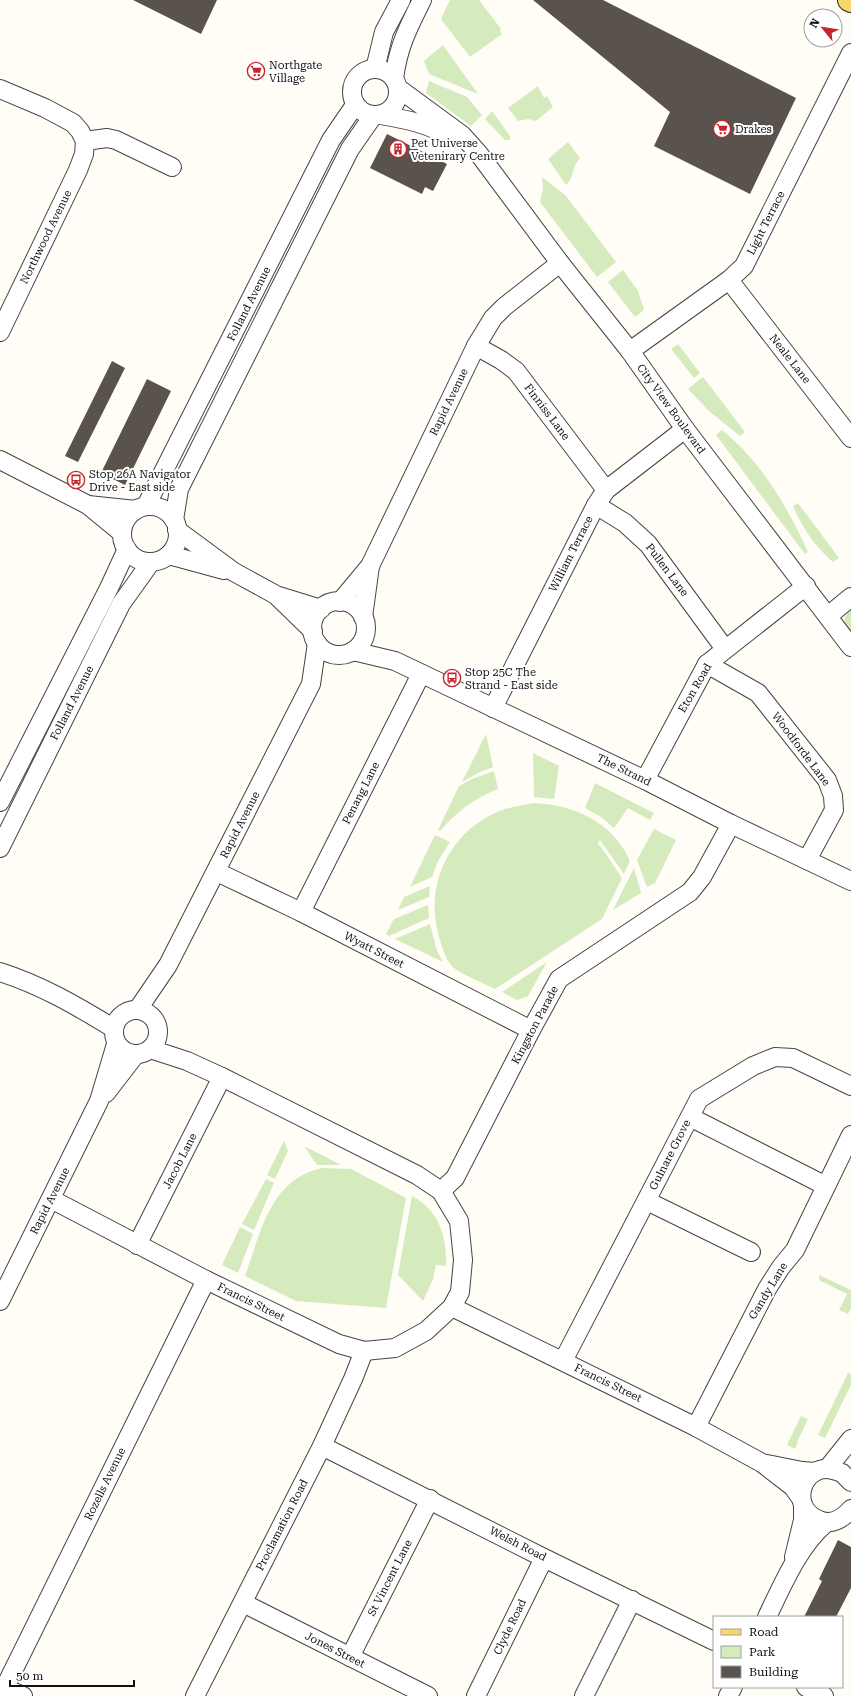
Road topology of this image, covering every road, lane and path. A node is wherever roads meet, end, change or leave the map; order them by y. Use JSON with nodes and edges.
{"nodes":[{"id":1,"x":401,"y":0,"type":"edge"},
{"id":2,"x":422,"y":0,"type":"edge"},
{"id":3,"x":851,"y":53,"type":"edge"},
{"id":4,"x":375,"y":69,"type":"junction"},
{"id":5,"x":396,"y":83,"type":"junction"},
{"id":6,"x":0,"y":89,"type":"edge"},
{"id":7,"x":355,"y":105,"type":"junction"},
{"id":8,"x":376,"y":116,"type":"junction"},
{"id":9,"x":85,"y":141,"type":"junction"},
{"id":10,"x":172,"y":167,"type":"dead end"},
{"id":11,"x":491,"y":171,"type":"junction"},
{"id":12,"x":560,"y":263,"type":"junction"},
{"id":13,"x":729,"y":280,"type":"junction"},
{"id":14,"x":0,"y":332,"type":"edge"},
{"id":15,"x":476,"y":346,"type":"junction"},
{"id":16,"x":630,"y":351,"type":"junction"},
{"id":17,"x":685,"y":429,"type":"junction"},
{"id":18,"x":851,"y":438,"type":"edge"},
{"id":19,"x":0,"y":460,"type":"edge"},
{"id":20,"x":606,"y":490,"type":"junction"},
{"id":21,"x":88,"y":505,"type":"junction"},
{"id":22,"x":596,"y":505,"type":"junction"},
{"id":23,"x":141,"y":508,"type":"junction"},
{"id":24,"x":176,"y":525,"type":"junction"},
{"id":25,"x":124,"y":541,"type":"junction"},
{"id":26,"x":169,"y":555,"type":"junction"},
{"id":27,"x":151,"y":562,"type":"junction"},
{"id":28,"x":370,"y":566,"type":"junction"},
{"id":29,"x":234,"y":572,"type":"junction"},
{"id":30,"x":806,"y":586,"type":"junction"},
{"id":31,"x":276,"y":595,"type":"junction"},
{"id":32,"x":851,"y":597,"type":"edge"},
{"id":33,"x":340,"y":602,"type":"junction"},
{"id":34,"x":321,"y":609,"type":"junction"},
{"id":35,"x":828,"y":616,"type":"junction"},
{"id":36,"x":364,"y":625,"type":"junction"},
{"id":37,"x":315,"y":637,"type":"junction"},
{"id":38,"x":851,"y":647,"type":"edge"},
{"id":39,"x":725,"y":649,"type":"junction"},
{"id":40,"x":347,"y":653,"type":"junction"},
{"id":41,"x":395,"y":661,"type":"junction"},
{"id":42,"x":707,"y":664,"type":"junction"},
{"id":43,"x":421,"y":674,"type":"junction"},
{"id":44,"x":311,"y":684,"type":"junction"},
{"id":45,"x":493,"y":708,"type":"junction"},
{"id":46,"x":645,"y":780,"type":"junction"},
{"id":47,"x":0,"y":802,"type":"edge"},
{"id":48,"x":731,"y":824,"type":"junction"},
{"id":49,"x":0,"y":848,"type":"edge"},
{"id":50,"x":807,"y":860,"type":"junction"},
{"id":51,"x":217,"y":872,"type":"junction"},
{"id":52,"x":851,"y":881,"type":"edge"},
{"id":53,"x":301,"y":912,"type":"junction"},
{"id":54,"x":0,"y":961,"type":"edge"},
{"id":55,"x":0,"y":972,"type":"edge"},
{"id":56,"x":24,"y":980,"type":"junction"},
{"id":57,"x":133,"y":1024,"type":"junction"},
{"id":58,"x":531,"y":1030,"type":"junction"},
{"id":59,"x":143,"y":1052,"type":"junction"},
{"id":60,"x":188,"y":1061,"type":"junction"},
{"id":61,"x":222,"y":1077,"type":"junction"},
{"id":62,"x":851,"y":1086,"type":"edge"},
{"id":63,"x":99,"y":1102,"type":"junction"},
{"id":64,"x":690,"y":1117,"type":"junction"},
{"id":65,"x":851,"y":1135,"type":"edge"},
{"id":66,"x":826,"y":1186,"type":"junction"},
{"id":67,"x":441,"y":1191,"type":"junction"},
{"id":68,"x":51,"y":1200,"type":"junction"},
{"id":69,"x":647,"y":1201,"type":"junction"},
{"id":70,"x":137,"y":1245,"type":"junction"},
{"id":71,"x":751,"y":1252,"type":"dead end"},
{"id":72,"x":206,"y":1280,"type":"junction"},
{"id":73,"x":0,"y":1301,"type":"edge"},
{"id":74,"x":452,"y":1307,"type":"junction"},
{"id":75,"x":364,"y":1351,"type":"junction"},
{"id":76,"x":563,"y":1361,"type":"junction"},
{"id":77,"x":696,"y":1427,"type":"junction"},
{"id":78,"x":851,"y":1439,"type":"edge"},
{"id":79,"x":322,"y":1446,"type":"junction"},
{"id":80,"x":762,"y":1463,"type":"junction"},
{"id":81,"x":821,"y":1470,"type":"junction"},
{"id":82,"x":851,"y":1482,"type":"edge"},
{"id":83,"x":430,"y":1499,"type":"junction"},
{"id":84,"x":802,"y":1502,"type":"junction"},
{"id":85,"x":842,"y":1518,"type":"edge"},
{"id":86,"x":544,"y":1558,"type":"junction"},
{"id":87,"x":792,"y":1565,"type":"junction"},
{"id":88,"x":632,"y":1600,"type":"junction"},
{"id":89,"x":243,"y":1603,"type":"junction"},
{"id":90,"x":767,"y":1616,"type":"edge"},
{"id":91,"x":713,"y":1640,"type":"edge"},
{"id":92,"x":350,"y":1657,"type":"junction"},
{"id":93,"x":2,"y":1687,"type":"edge"},
{"id":94,"x":808,"y":1688,"type":"edge"},
{"id":95,"x":23,"y":1696,"type":"edge"},
{"id":96,"x":195,"y":1696,"type":"edge"},
{"id":97,"x":428,"y":1696,"type":"edge"},
{"id":98,"x":476,"y":1696,"type":"edge"},
{"id":99,"x":584,"y":1696,"type":"edge"},
{"id":100,"x":824,"y":1696,"type":"edge"}],
"edges":[{"from":1,"to":4,"type":"street"},
{"from":2,"to":5,"type":"street"},
{"from":3,"to":13,"type":"street","name":"Light Terrace"},
{"from":4,"to":5,"type":"street"},
{"from":4,"to":7,"type":"street"},
{"from":5,"to":8,"type":"street"},
{"from":5,"to":11,"type":"street","name":"City View Boulevard"},
{"from":6,"to":9,"type":"street"},
{"from":7,"to":8,"type":"street"},
{"from":7,"to":23,"type":"street","name":"Folland Avenue"},
{"from":8,"to":11,"type":"street","name":"City View Boulevard"},
{"from":8,"to":24,"type":"street","name":"Folland Avenue"},
{"from":9,"to":10,"type":"street"},
{"from":9,"to":14,"type":"street","name":"Northwood Avenue"},
{"from":11,"to":12,"type":"street","name":"City View Boulevard"},
{"from":12,"to":15,"type":"street","name":"Rapid Avenue"},
{"from":12,"to":16,"type":"street","name":"City View Boulevard"},
{"from":13,"to":16,"type":"street","name":"Light Terrace"},
{"from":13,"to":18,"type":"street","name":"Neale Lane"},
{"from":15,"to":20,"type":"street","name":"Finniss Lane"},
{"from":15,"to":28,"type":"street","name":"Rapid Avenue"},
{"from":16,"to":17,"type":"street","name":"City View Boulevard"},
{"from":17,"to":20,"type":"street","name":"William Terrace"},
{"from":17,"to":30,"type":"street","name":"City View Boulevard"},
{"from":19,"to":21,"type":"street"},
{"from":20,"to":22,"type":"street","name":"William Terrace"},
{"from":21,"to":23,"type":"street"},
{"from":21,"to":25,"type":"street"},
{"from":22,"to":39,"type":"street","name":"Pullen Lane"},
{"from":22,"to":45,"type":"street","name":"William Terrace"},
{"from":23,"to":24,"type":"street"},
{"from":23,"to":25,"type":"street"},
{"from":24,"to":26,"type":"street"},
{"from":24,"to":29,"type":"street"},
{"from":25,"to":27,"type":"street"},
{"from":25,"to":47,"type":"street","name":"Folland Avenue"},
{"from":26,"to":27,"type":"street"},
{"from":26,"to":29,"type":"street"},
{"from":27,"to":49,"type":"street","name":"Folland Avenue"},
{"from":28,"to":33,"type":"street","name":"Rapid Avenue"},
{"from":28,"to":36,"type":"street","name":"Rapid Avenue"},
{"from":29,"to":31,"type":"street"},
{"from":30,"to":35,"type":"street","name":"City View Boulevard"},
{"from":30,"to":39,"type":"street","name":"Eton Road"},
{"from":31,"to":34,"type":"street"},
{"from":31,"to":37,"type":"street"},
{"from":32,"to":35,"type":"street"},
{"from":33,"to":34,"type":"street"},
{"from":33,"to":36,"type":"street"},
{"from":34,"to":37,"type":"street"},
{"from":35,"to":38,"type":"street","name":"City View Boulevard"},
{"from":36,"to":40,"type":"street"},
{"from":36,"to":41,"type":"street","name":"The Strand"},
{"from":37,"to":40,"type":"street"},
{"from":37,"to":44,"type":"street","name":"Rapid Avenue"},
{"from":39,"to":42,"type":"street","name":"Eton Road"},
{"from":40,"to":41,"type":"street","name":"The Strand"},
{"from":40,"to":44,"type":"street","name":"Rapid Avenue"},
{"from":41,"to":43,"type":"street","name":"The Strand"},
{"from":42,"to":46,"type":"street","name":"Eton Road"},
{"from":42,"to":50,"type":"street","name":"Woodforde Lane"},
{"from":43,"to":45,"type":"street","name":"The Strand"},
{"from":43,"to":53,"type":"street","name":"Penang Lane"},
{"from":44,"to":51,"type":"street","name":"Rapid Avenue"},
{"from":45,"to":46,"type":"street","name":"The Strand"},
{"from":46,"to":48,"type":"street","name":"The Strand"},
{"from":48,"to":50,"type":"street","name":"The Strand"},
{"from":48,"to":58,"type":"street","name":"Kingston Parade"},
{"from":50,"to":52,"type":"street","name":"The Strand"},
{"from":51,"to":53,"type":"street","name":"Wyatt Street"},
{"from":51,"to":57,"type":"street","name":"Rapid Avenue"},
{"from":53,"to":58,"type":"street","name":"Wyatt Street"},
{"from":54,"to":56,"type":"street"},
{"from":55,"to":56,"type":"street"},
{"from":56,"to":57,"type":"street"},
{"from":57,"to":59,"type":"street","name":"Rapid Avenue"},
{"from":57,"to":59,"type":"street","name":"Francis Street"},
{"from":57,"to":60,"type":"street","name":"Francis Street"},
{"from":57,"to":63,"type":"street","name":"Rapid Avenue"},
{"from":58,"to":67,"type":"street","name":"Kingston Parade"},
{"from":59,"to":60,"type":"street","name":"Francis Street"},
{"from":59,"to":63,"type":"street","name":"Rapid Avenue"},
{"from":60,"to":61,"type":"street","name":"Francis Street"},
{"from":61,"to":67,"type":"street","name":"Francis Street"},
{"from":61,"to":70,"type":"street","name":"Jacob Lane"},
{"from":62,"to":64,"type":"street","name":"Gulnare Grove"},
{"from":63,"to":68,"type":"street","name":"Rapid Avenue"},
{"from":64,"to":66,"type":"street"},
{"from":64,"to":69,"type":"street","name":"Gulnare Grove"},
{"from":65,"to":66,"type":"street","name":"Gandy Lane"},
{"from":66,"to":77,"type":"street","name":"Gandy Lane"},
{"from":67,"to":74,"type":"street","name":"Francis Street"},
{"from":68,"to":70,"type":"street","name":"Francis Street"},
{"from":68,"to":73,"type":"street","name":"Rapid Avenue"},
{"from":69,"to":71,"type":"street"},
{"from":69,"to":76,"type":"street","name":"Gulnare Grove"},
{"from":70,"to":72,"type":"street","name":"Francis Street"},
{"from":72,"to":75,"type":"street","name":"Francis Street"},
{"from":72,"to":93,"type":"street","name":"Rozells Avenue"},
{"from":74,"to":75,"type":"street","name":"Francis Street"},
{"from":74,"to":76,"type":"street","name":"Francis Street"},
{"from":75,"to":79,"type":"street","name":"Proclamation Road"},
{"from":76,"to":77,"type":"street","name":"Francis Street"},
{"from":77,"to":80,"type":"street","name":"Francis Street"},
{"from":78,"to":81,"type":"street"},
{"from":79,"to":83,"type":"street","name":"Welsh Road"},
{"from":79,"to":89,"type":"street","name":"Proclamation Road"},
{"from":80,"to":81,"type":"street","name":"Francis Street"},
{"from":80,"to":84,"type":"street","name":"Francis Street"},
{"from":81,"to":82,"type":"street","name":"Francis Street"},
{"from":81,"to":84,"type":"street"},
{"from":83,"to":86,"type":"street","name":"Welsh Road"},
{"from":83,"to":92,"type":"street","name":"St Vincent Lane"},
{"from":84,"to":85,"type":"street","name":"Francis Street"},
{"from":84,"to":87,"type":"street"},
{"from":85,"to":87,"type":"street"},
{"from":86,"to":88,"type":"street","name":"Welsh Road"},
{"from":86,"to":98,"type":"street","name":"Clyde Road"},
{"from":87,"to":90,"type":"street"},
{"from":88,"to":91,"type":"street","name":"Welsh Road"},
{"from":88,"to":99,"type":"street"},
{"from":89,"to":92,"type":"street","name":"Jones Street"},
{"from":89,"to":96,"type":"street","name":"Proclamation Road"},
{"from":92,"to":97,"type":"street","name":"Jones Street"},
{"from":93,"to":95,"type":"street"},
{"from":94,"to":100,"type":"street"}]}
